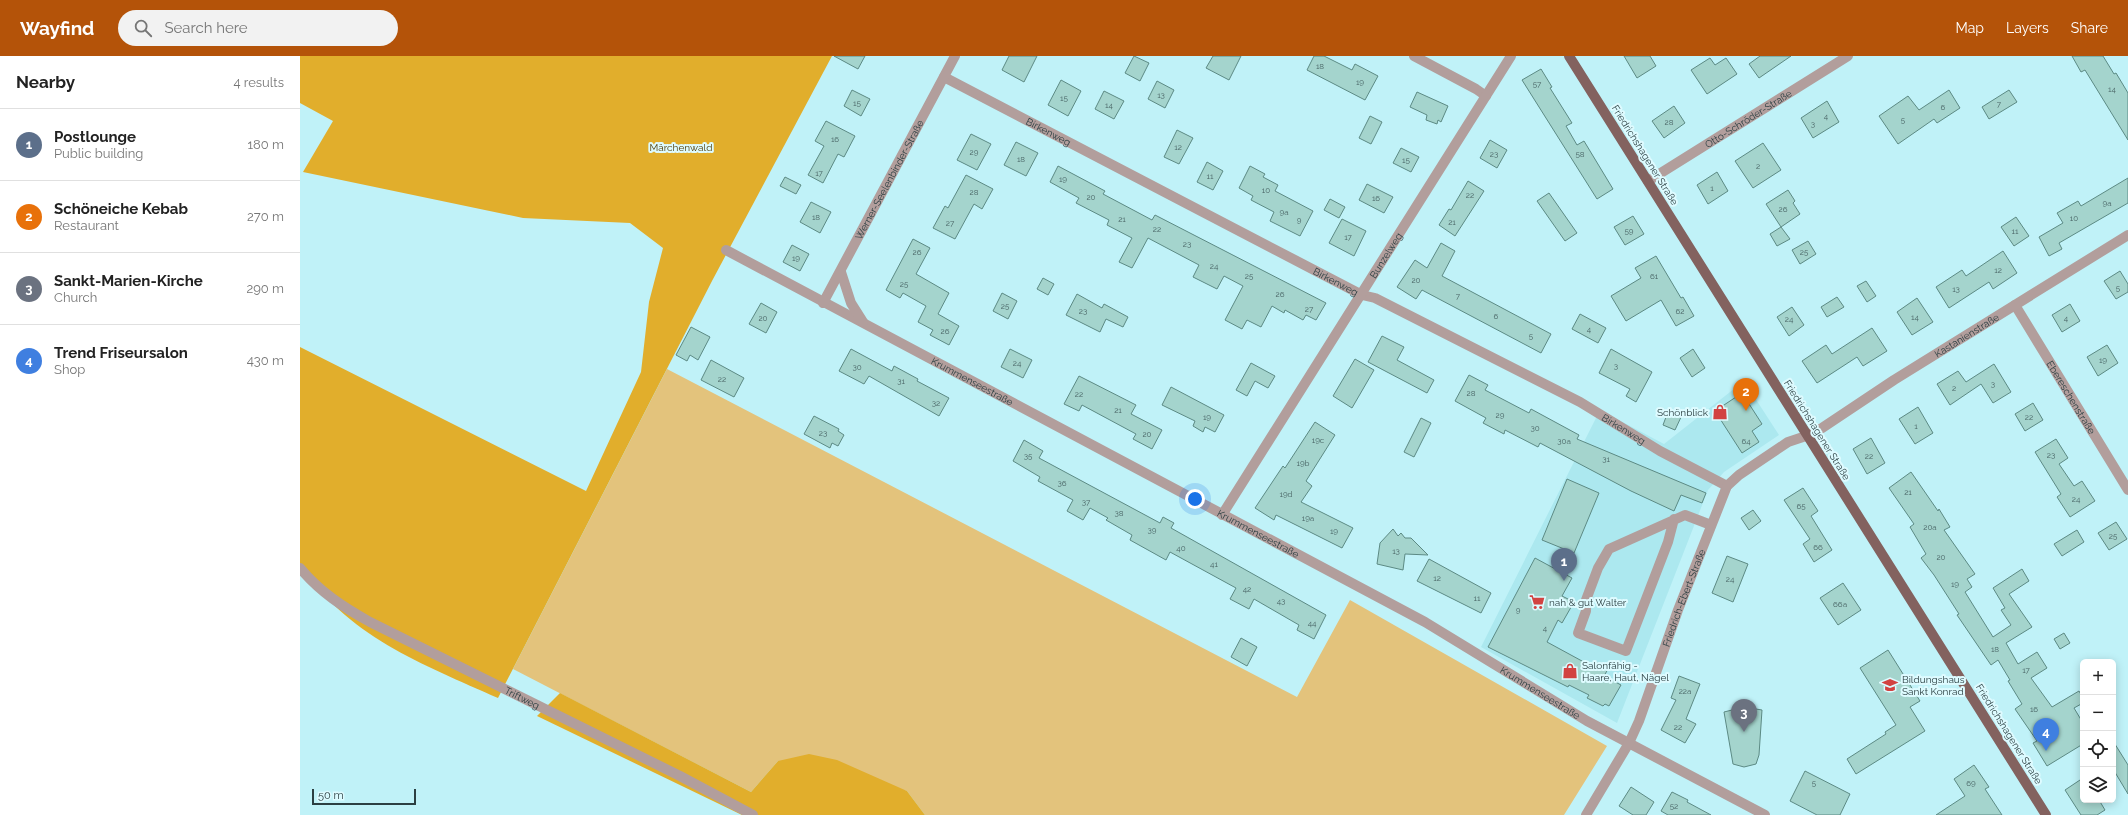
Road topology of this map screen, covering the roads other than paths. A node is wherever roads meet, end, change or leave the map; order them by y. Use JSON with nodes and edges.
{"nodes":[{"id":1,"x":955,"y":56,"type":"edge"},
{"id":2,"x":1414,"y":56,"type":"edge"},
{"id":3,"x":1511,"y":56,"type":"edge"},
{"id":4,"x":1569,"y":56,"type":"edge"},
{"id":5,"x":1848,"y":56,"type":"edge"},
{"id":6,"x":944,"y":77,"type":"junction"},
{"id":7,"x":1486,"y":96,"type":"junction"},
{"id":8,"x":1648,"y":181,"type":"junction"},
{"id":9,"x":2128,"y":235,"type":"edge"},
{"id":10,"x":726,"y":250,"type":"dead end"},
{"id":11,"x":841,"y":272,"type":"junction"},
{"id":12,"x":1362,"y":295,"type":"junction"},
{"id":13,"x":823,"y":304,"type":"junction"},
{"id":14,"x":2015,"y":305,"type":"junction"},
{"id":15,"x":865,"y":326,"type":"junction"},
{"id":16,"x":1806,"y":436,"type":"junction"},
{"id":17,"x":1727,"y":486,"type":"junction"},
{"id":18,"x":2128,"y":490,"type":"edge"},
{"id":19,"x":1222,"y":515,"type":"junction"},
{"id":20,"x":1674,"y":520,"type":"junction"},
{"id":21,"x":1711,"y":525,"type":"junction"},
{"id":22,"x":300,"y":568,"type":"edge"},
{"id":23,"x":1629,"y":744,"type":"junction"},
{"id":24,"x":753,"y":815,"type":"edge"},
{"id":25,"x":1586,"y":815,"type":"edge"},
{"id":26,"x":1765,"y":815,"type":"edge"},
{"id":27,"x":2046,"y":815,"type":"edge"}],
"edges":[{"from":1,"to":6,"type":"street","name":"Werner-Seelenbinder-Straße"},
{"from":2,"to":7,"type":"street"},
{"from":3,"to":7,"type":"street","name":"Bunzelweg"},
{"from":4,"to":8,"type":"main road","name":"Friedrichshagener Straße"},
{"from":5,"to":8,"type":"street","name":"Otto-Schröder-Straße"},
{"from":6,"to":11,"type":"street","name":"Werner-Seelenbinder-Straße"},
{"from":6,"to":12,"type":"street","name":"Birkenweg"},
{"from":7,"to":12,"type":"street","name":"Bunzelweg"},
{"from":8,"to":16,"type":"main road","name":"Friedrichshagener Straße"},
{"from":9,"to":14,"type":"street","name":"Kastanienstraße"},
{"from":10,"to":13,"type":"street","name":"Krummenseestraße"},
{"from":11,"to":13,"type":"street","name":"Werner-Seelenbinder-Straße"},
{"from":11,"to":15,"type":"street"},
{"from":12,"to":17,"type":"street","name":"Birkenweg"},
{"from":12,"to":19,"type":"street","name":"Bunzelweg"},
{"from":13,"to":15,"type":"street","name":"Krummenseestraße"},
{"from":14,"to":16,"type":"street","name":"Kastanienstraße"},
{"from":14,"to":18,"type":"street","name":"Ebereschenstraße"},
{"from":15,"to":19,"type":"street","name":"Krummenseestraße"},
{"from":16,"to":17,"type":"street","name":"Friedrich-Ebert-Straße"},
{"from":16,"to":27,"type":"main road","name":"Friedrichshagener Straße"},
{"from":17,"to":21,"type":"street","name":"Friedrich-Ebert-Straße"},
{"from":19,"to":23,"type":"street","name":"Krummenseestraße"},
{"from":20,"to":20,"type":"street"},
{"from":20,"to":21,"type":"street"},
{"from":21,"to":23,"type":"street","name":"Friedrich-Ebert-Straße"},
{"from":22,"to":24,"type":"street","name":"Triftweg"},
{"from":23,"to":25,"type":"street","name":"Friedrich-Ebert-Straße"},
{"from":23,"to":26,"type":"street","name":"Krummenseestraße"}]}
